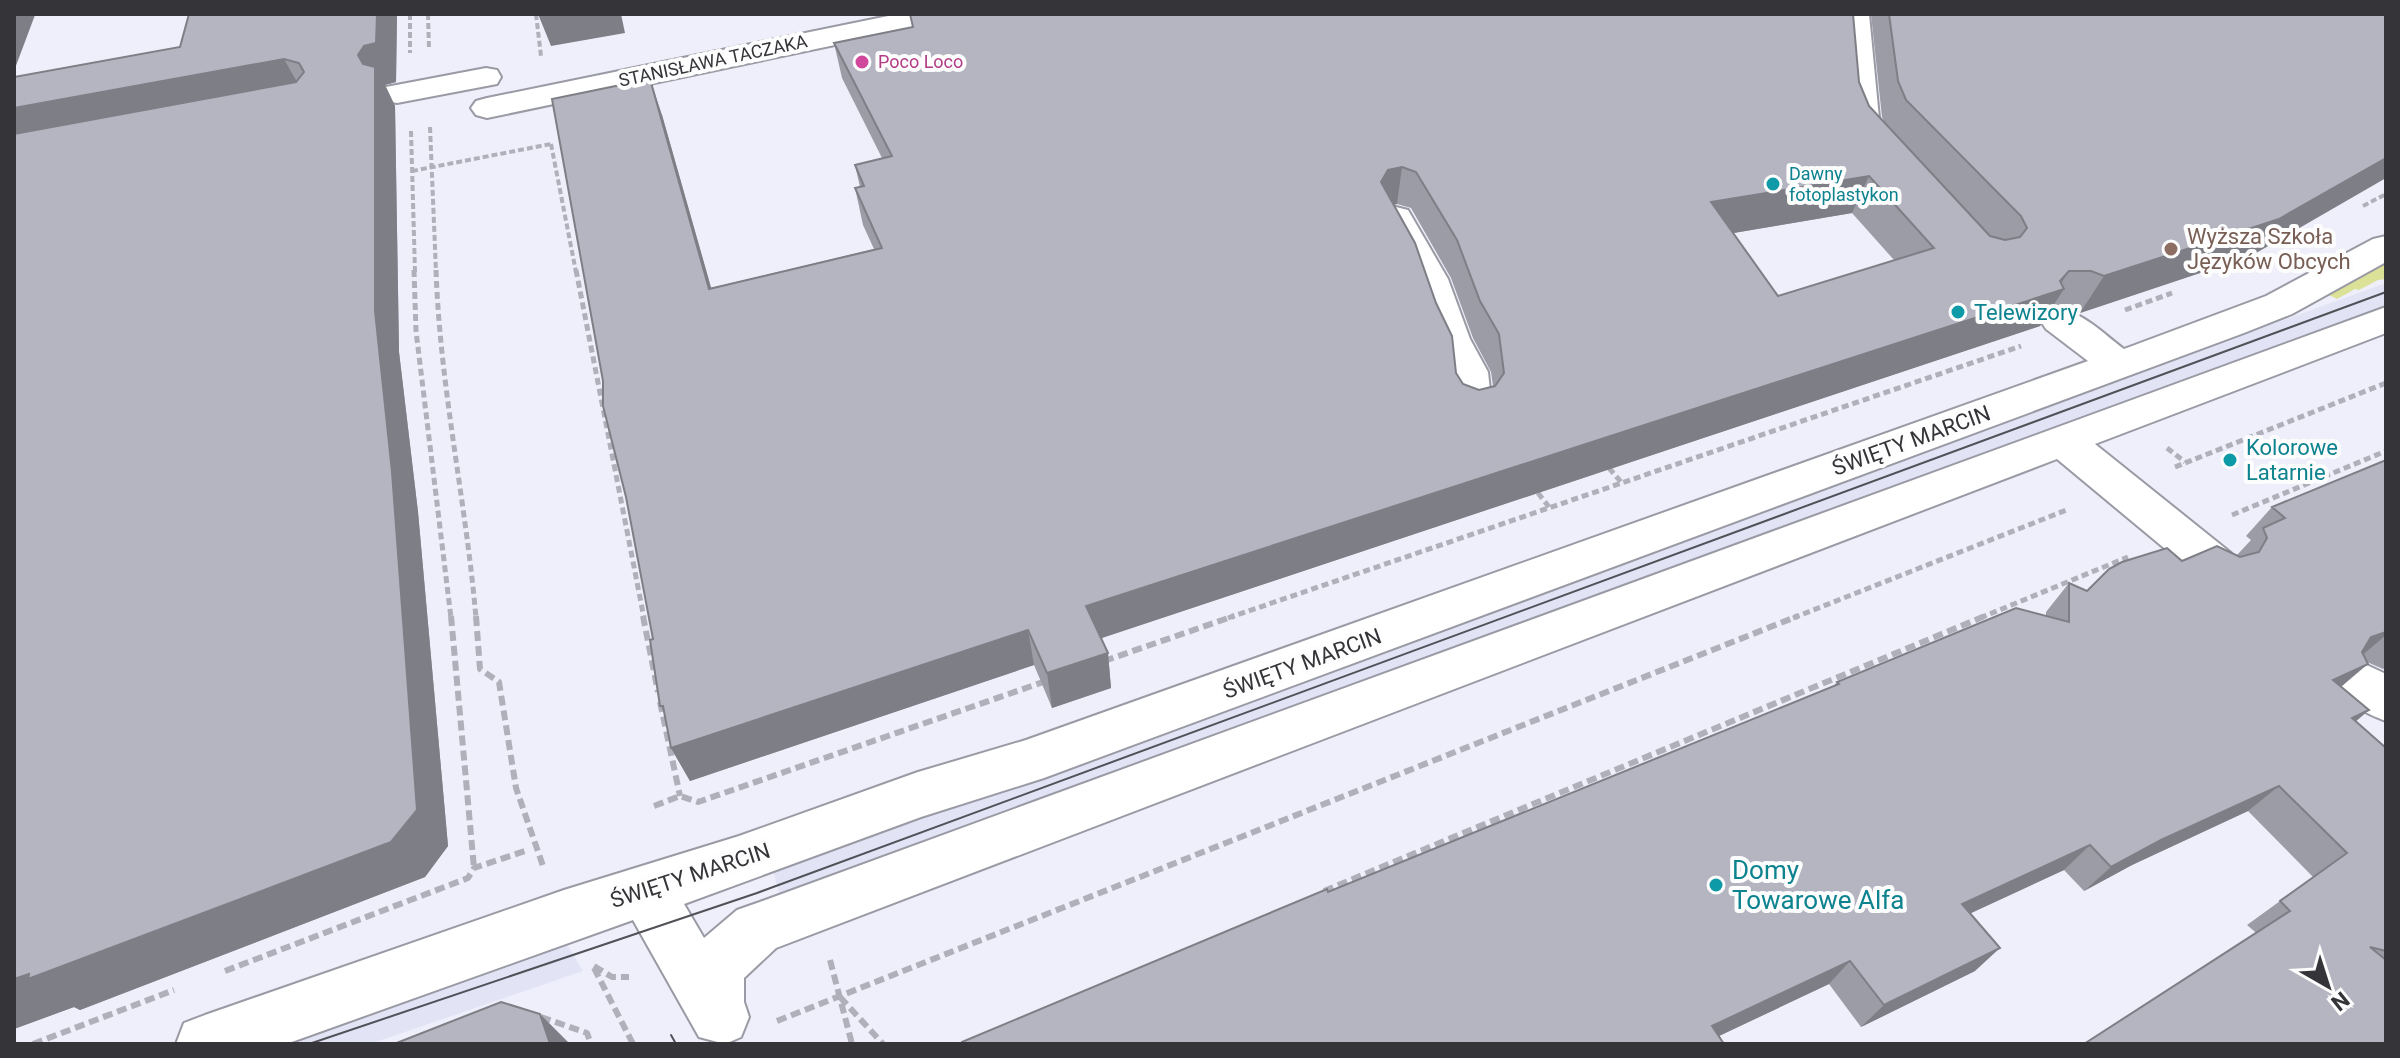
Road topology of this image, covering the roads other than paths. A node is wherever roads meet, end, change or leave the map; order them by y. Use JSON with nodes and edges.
{"nodes":[{"id":1,"x":940,"y":14,"type":"edge"},
{"id":2,"x":1854,"y":14,"type":"edge"},
{"id":3,"x":404,"y":93,"type":"road end"},
{"id":4,"x":1891,"y":162,"type":"edge"},
{"id":5,"x":1396,"y":217,"type":"edge"},
{"id":6,"x":2386,"y":247,"type":"edge"},
{"id":7,"x":2386,"y":319,"type":"edge"},
{"id":8,"x":2065,"y":325,"type":"edge"},
{"id":9,"x":2118,"y":364,"type":"junction"},
{"id":10,"x":1472,"y":410,"type":"edge"},
{"id":11,"x":2063,"y":441,"type":"junction"},
{"id":12,"x":2215,"y":565,"type":"edge"},
{"id":13,"x":645,"y":890,"type":"junction"},
{"id":14,"x":727,"y":1031,"type":"edge"},
{"id":15,"x":205,"y":1044,"type":"edge"}],
"edges":[{"from":1,"to":3,"type":"street","name":"STANISŁAWA TACZAKA"},
{"from":2,"to":4,"type":"street"},
{"from":5,"to":10,"type":"street"},
{"from":6,"to":9,"type":"street","name":"ŚWIĘTY MARCIN"},
{"from":7,"to":11,"type":"street"},
{"from":8,"to":9,"type":"street"},
{"from":9,"to":13,"type":"street","name":"ŚWIĘTY MARCIN"},
{"from":11,"to":12,"type":"street"},
{"from":11,"to":14,"type":"street"},
{"from":13,"to":14,"type":"street"},
{"from":13,"to":15,"type":"street","name":"ŚWIĘTY MARCIN"}]}
